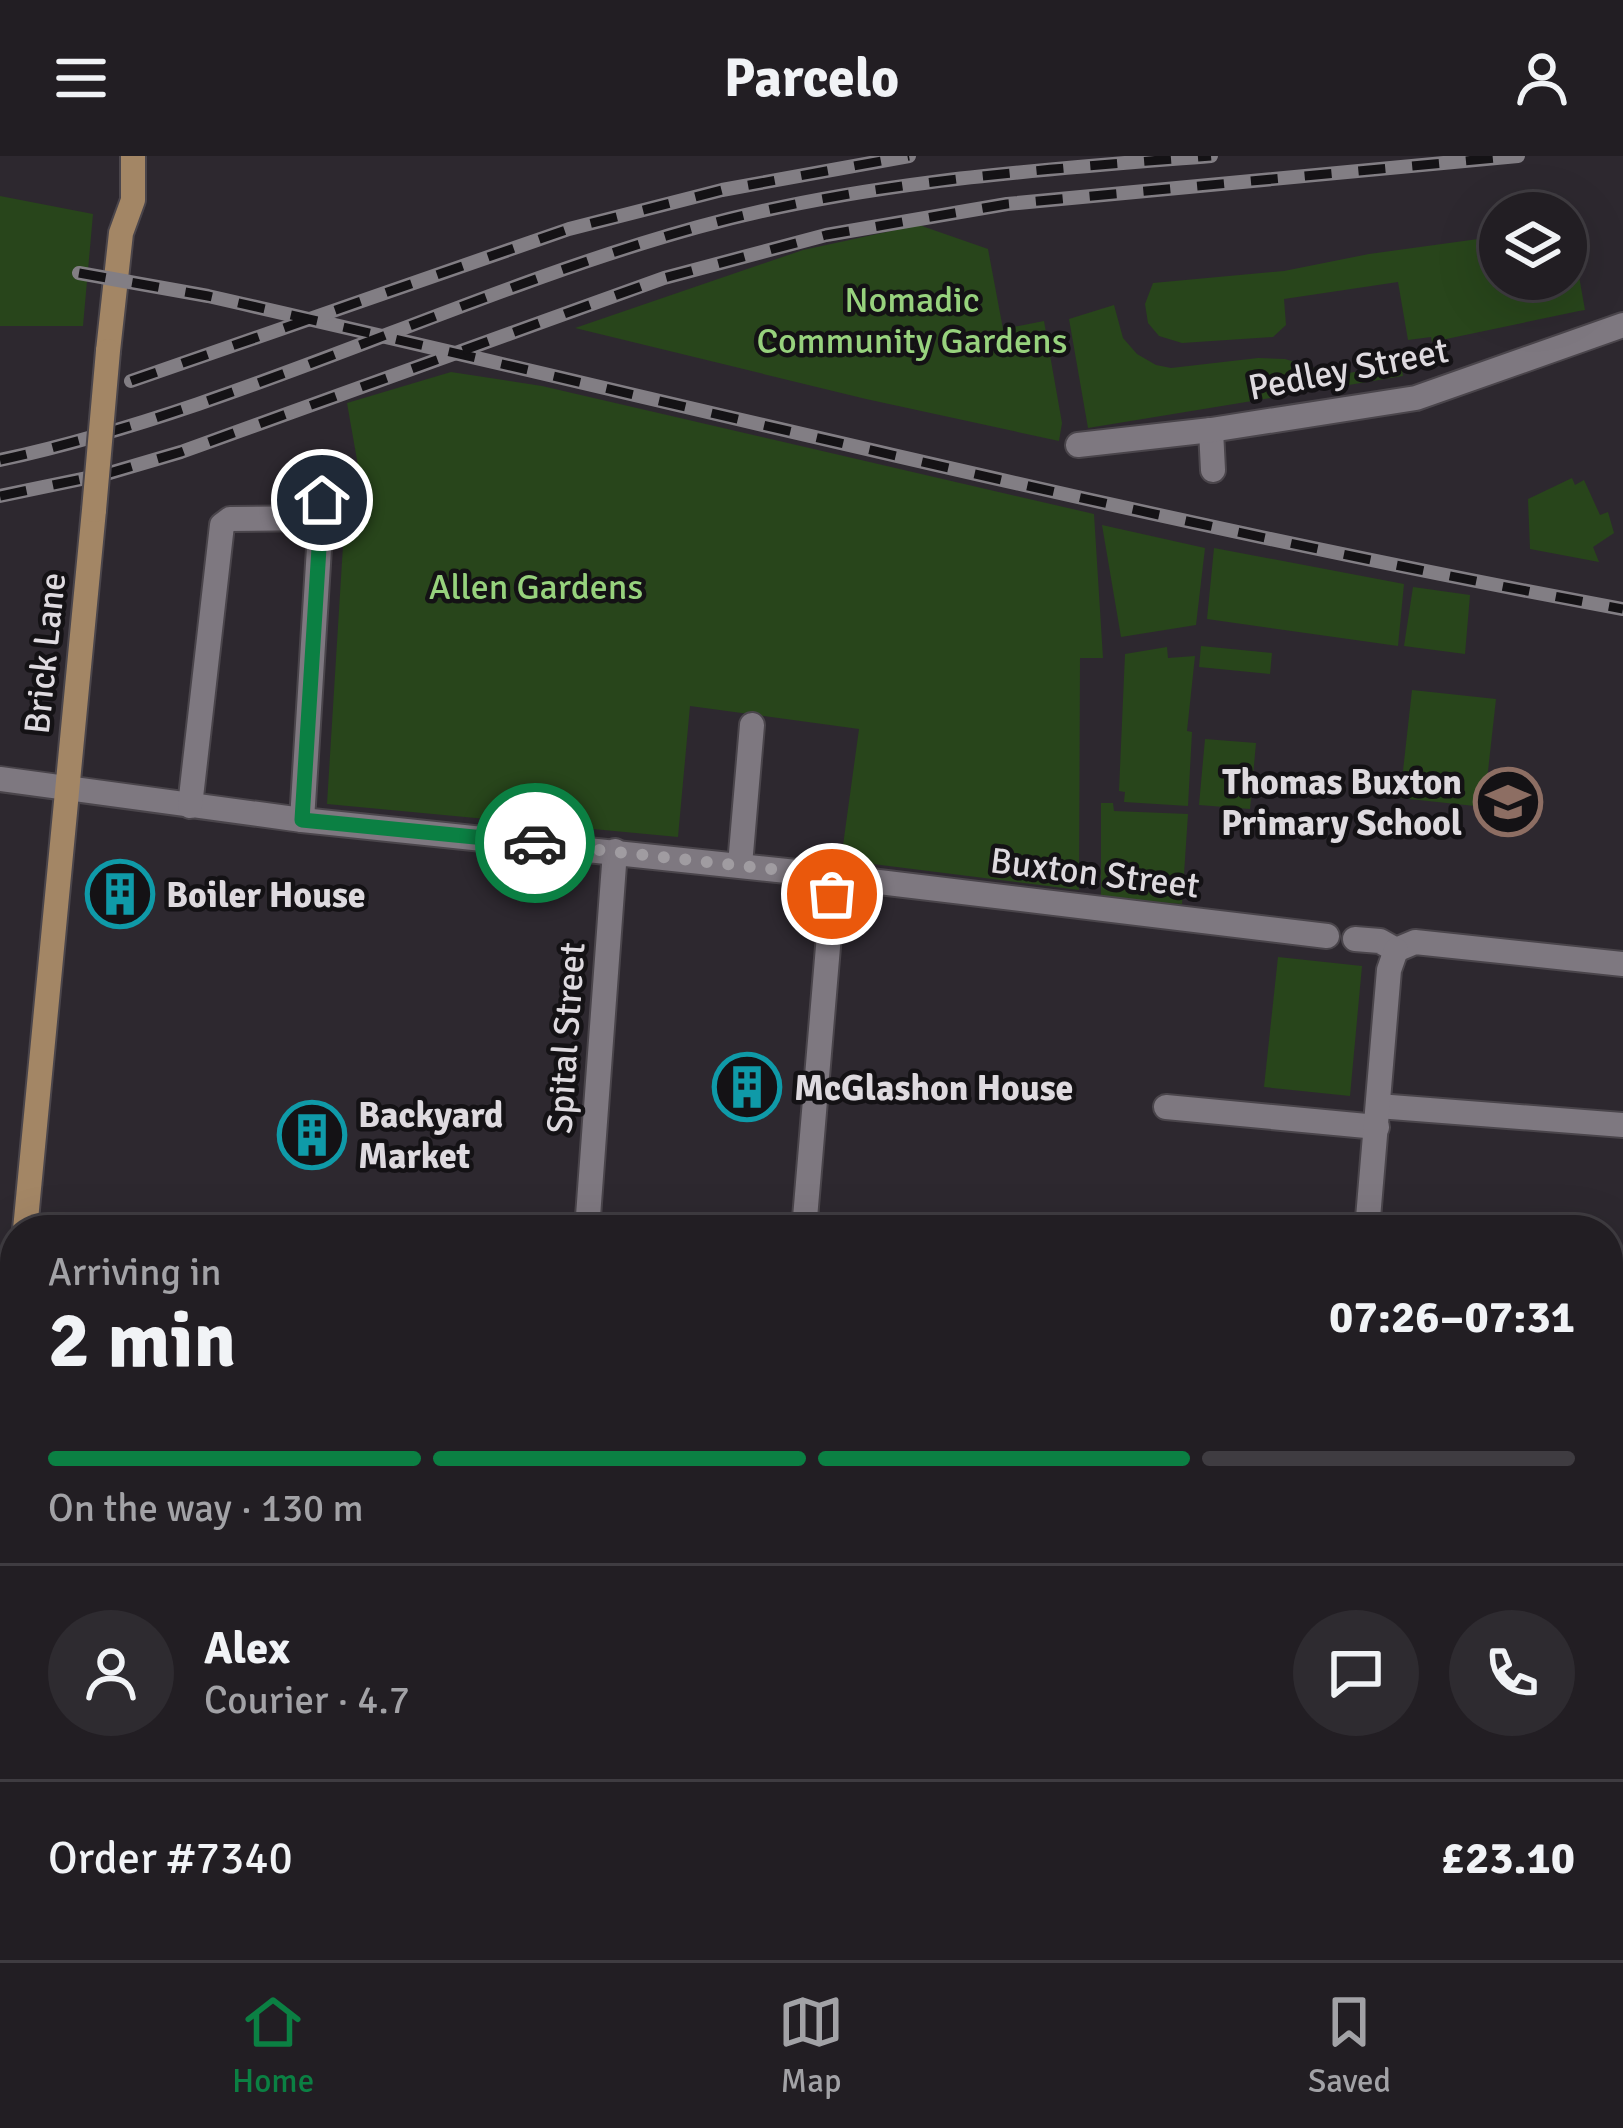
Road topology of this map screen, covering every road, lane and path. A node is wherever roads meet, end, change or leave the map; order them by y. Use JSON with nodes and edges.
{"nodes":[{"id":1,"x":134,"y":156,"type":"edge"},
{"id":2,"x":1623,"y":326,"type":"edge"},
{"id":3,"x":1211,"y":430,"type":"junction"},
{"id":4,"x":1078,"y":445,"type":"dead end"},
{"id":5,"x":1213,"y":470,"type":"dead end"},
{"id":6,"x":752,"y":725,"type":"dead end"},
{"id":7,"x":0,"y":778,"type":"edge"},
{"id":8,"x":67,"y":789,"type":"junction"},
{"id":9,"x":190,"y":806,"type":"junction"},
{"id":10,"x":302,"y":820,"type":"junction"},
{"id":11,"x":615,"y":851,"type":"junction"},
{"id":12,"x":740,"y":865,"type":"junction"},
{"id":13,"x":844,"y":878,"type":"junction"},
{"id":14,"x":1327,"y":936,"type":"dead end"},
{"id":15,"x":1355,"y":939,"type":"dead end"},
{"id":16,"x":1396,"y":950,"type":"junction"},
{"id":17,"x":1623,"y":964,"type":"edge"},
{"id":18,"x":1166,"y":1107,"type":"dead end"},
{"id":19,"x":1377,"y":1116,"type":"junction"},
{"id":20,"x":1623,"y":1125,"type":"edge"},
{"id":21,"x":26,"y":1215,"type":"edge"},
{"id":22,"x":588,"y":1215,"type":"edge"},
{"id":23,"x":806,"y":1215,"type":"edge"},
{"id":24,"x":1367,"y":1215,"type":"edge"}],
"edges":[{"from":1,"to":8,"type":"main road","name":"Brick Lane","bridge":true},
{"from":2,"to":3,"type":"street","name":"Pedley Street"},
{"from":3,"to":4,"type":"street","name":"Pedley Street"},
{"from":3,"to":5,"type":"street"},
{"from":6,"to":12,"type":"street"},
{"from":7,"to":8,"type":"street","name":"Buxton Street"},
{"from":8,"to":9,"type":"street","name":"Buxton Street"},
{"from":8,"to":21,"type":"main road","name":"Brick Lane"},
{"from":9,"to":10,"type":"street","name":"Buxton Street"},
{"from":9,"to":10,"type":"street"},
{"from":10,"to":11,"type":"street","name":"Buxton Street"},
{"from":11,"to":12,"type":"street","name":"Buxton Street"},
{"from":11,"to":22,"type":"street","name":"Spital Street"},
{"from":12,"to":13,"type":"street","name":"Buxton Street"},
{"from":13,"to":14,"type":"street","name":"Buxton Street"},
{"from":13,"to":23,"type":"street"},
{"from":15,"to":16,"type":"street"},
{"from":16,"to":17,"type":"street"},
{"from":16,"to":19,"type":"street"},
{"from":18,"to":19,"type":"street"},
{"from":19,"to":20,"type":"street"},
{"from":19,"to":24,"type":"street"}]}
